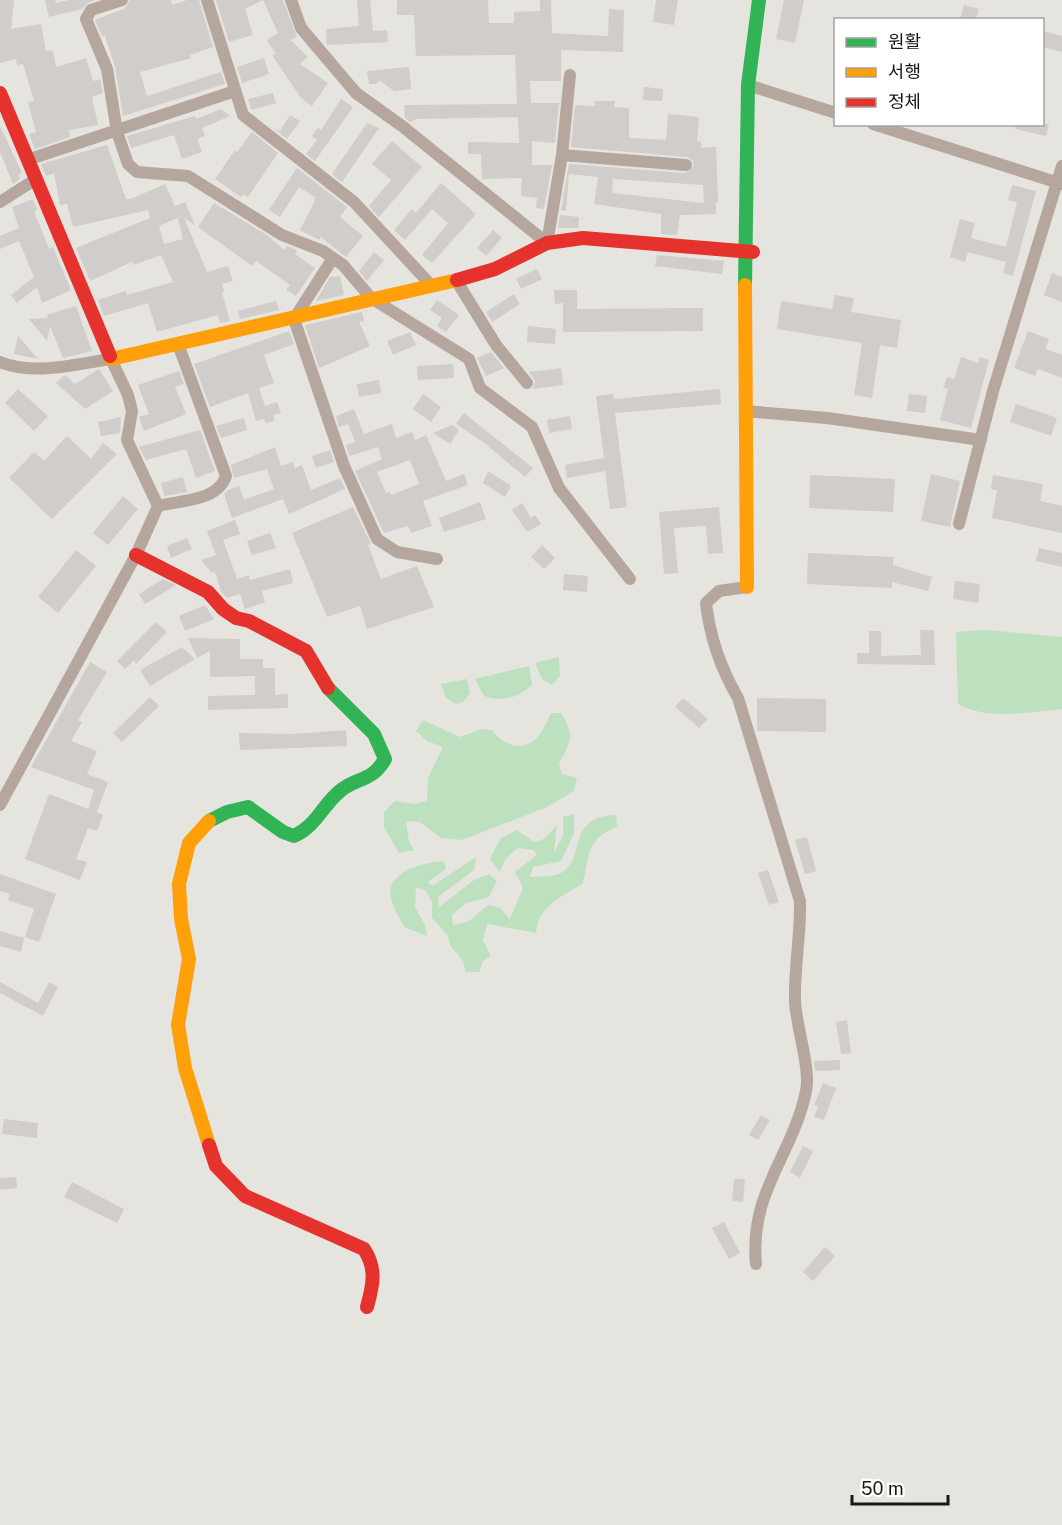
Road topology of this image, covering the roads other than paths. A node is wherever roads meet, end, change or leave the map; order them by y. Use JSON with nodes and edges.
{"nodes":[{"id":1,"x":122,"y":0,"type":"edge"},
{"id":2,"x":207,"y":0,"type":"edge"},
{"id":3,"x":291,"y":0,"type":"edge"},
{"id":4,"x":759,"y":0,"type":"edge"},
{"id":5,"x":570,"y":75,"type":"dead end"},
{"id":6,"x":748,"y":85,"type":"junction"},
{"id":7,"x":235,"y":91,"type":"junction"},
{"id":8,"x":0,"y":93,"type":"edge"},
{"id":9,"x":834,"y":112,"type":"edge"},
{"id":10,"x":879,"y":126,"type":"edge"},
{"id":11,"x":117,"y":132,"type":"junction"},
{"id":12,"x":562,"y":155,"type":"junction"},
{"id":13,"x":27,"y":159,"type":"junction"},
{"id":14,"x":686,"y":165,"type":"dead end"},
{"id":15,"x":1062,"y":166,"type":"edge"},
{"id":16,"x":36,"y":179,"type":"junction"},
{"id":17,"x":1060,"y":183,"type":"edge"},
{"id":18,"x":0,"y":202,"type":"edge"},
{"id":19,"x":547,"y":243,"type":"junction"},
{"id":20,"x":753,"y":252,"type":"dead end"},
{"id":21,"x":333,"y":258,"type":"junction"},
{"id":22,"x":456,"y":279,"type":"junction"},
{"id":23,"x":430,"y":284,"type":"junction"},
{"id":24,"x":371,"y":298,"type":"junction"},
{"id":25,"x":294,"y":319,"type":"junction"},
{"id":26,"x":178,"y":344,"type":"junction"},
{"id":27,"x":111,"y":359,"type":"junction"},
{"id":28,"x":0,"y":362,"type":"edge"},
{"id":29,"x":527,"y":383,"type":"dead end"},
{"id":30,"x":745,"y":411,"type":"junction"},
{"id":31,"x":981,"y":440,"type":"junction"},
{"id":32,"x":158,"y":506,"type":"junction"},
{"id":33,"x":958,"y":524,"type":"dead end"},
{"id":34,"x":136,"y":555,"type":"junction"},
{"id":35,"x":437,"y":559,"type":"dead end"},
{"id":36,"x":630,"y":579,"type":"dead end"},
{"id":37,"x":747,"y":587,"type":"joint"},
{"id":38,"x":0,"y":805,"type":"edge"},
{"id":39,"x":756,"y":1264,"type":"dead end"},
{"id":40,"x":367,"y":1307,"type":"dead end"}],
"edges":[{"from":1,"to":11,"type":"street"},
{"from":2,"to":7,"type":"street"},
{"from":3,"to":19,"type":"street"},
{"from":4,"to":6,"type":"street"},
{"from":5,"to":12,"type":"street"},
{"from":6,"to":9,"type":"street"},
{"from":6,"to":30,"type":"street"},
{"from":7,"to":11,"type":"street"},
{"from":7,"to":23,"type":"street"},
{"from":8,"to":13,"type":"street"},
{"from":10,"to":17,"type":"street"},
{"from":11,"to":13,"type":"street"},
{"from":11,"to":21,"type":"street"},
{"from":12,"to":14,"type":"street"},
{"from":12,"to":19,"type":"street"},
{"from":13,"to":16,"type":"street"},
{"from":15,"to":17,"type":"street"},
{"from":16,"to":18,"type":"street"},
{"from":16,"to":27,"type":"street"},
{"from":17,"to":31,"type":"street"},
{"from":19,"to":20,"type":"street"},
{"from":19,"to":22,"type":"street"},
{"from":21,"to":24,"type":"street"},
{"from":21,"to":25,"type":"street"},
{"from":22,"to":23,"type":"street"},
{"from":22,"to":29,"type":"street"},
{"from":23,"to":24,"type":"street"},
{"from":24,"to":25,"type":"street"},
{"from":24,"to":36,"type":"street"},
{"from":25,"to":26,"type":"street"},
{"from":25,"to":35,"type":"street"},
{"from":26,"to":27,"type":"street"},
{"from":26,"to":32,"type":"street"},
{"from":27,"to":28,"type":"street"},
{"from":27,"to":32,"type":"street"},
{"from":30,"to":31,"type":"street"},
{"from":30,"to":37,"type":"street"},
{"from":31,"to":33,"type":"street"},
{"from":32,"to":34,"type":"street"},
{"from":34,"to":38,"type":"street"},
{"from":34,"to":40,"type":"street"},
{"from":37,"to":39,"type":"street"}]}
